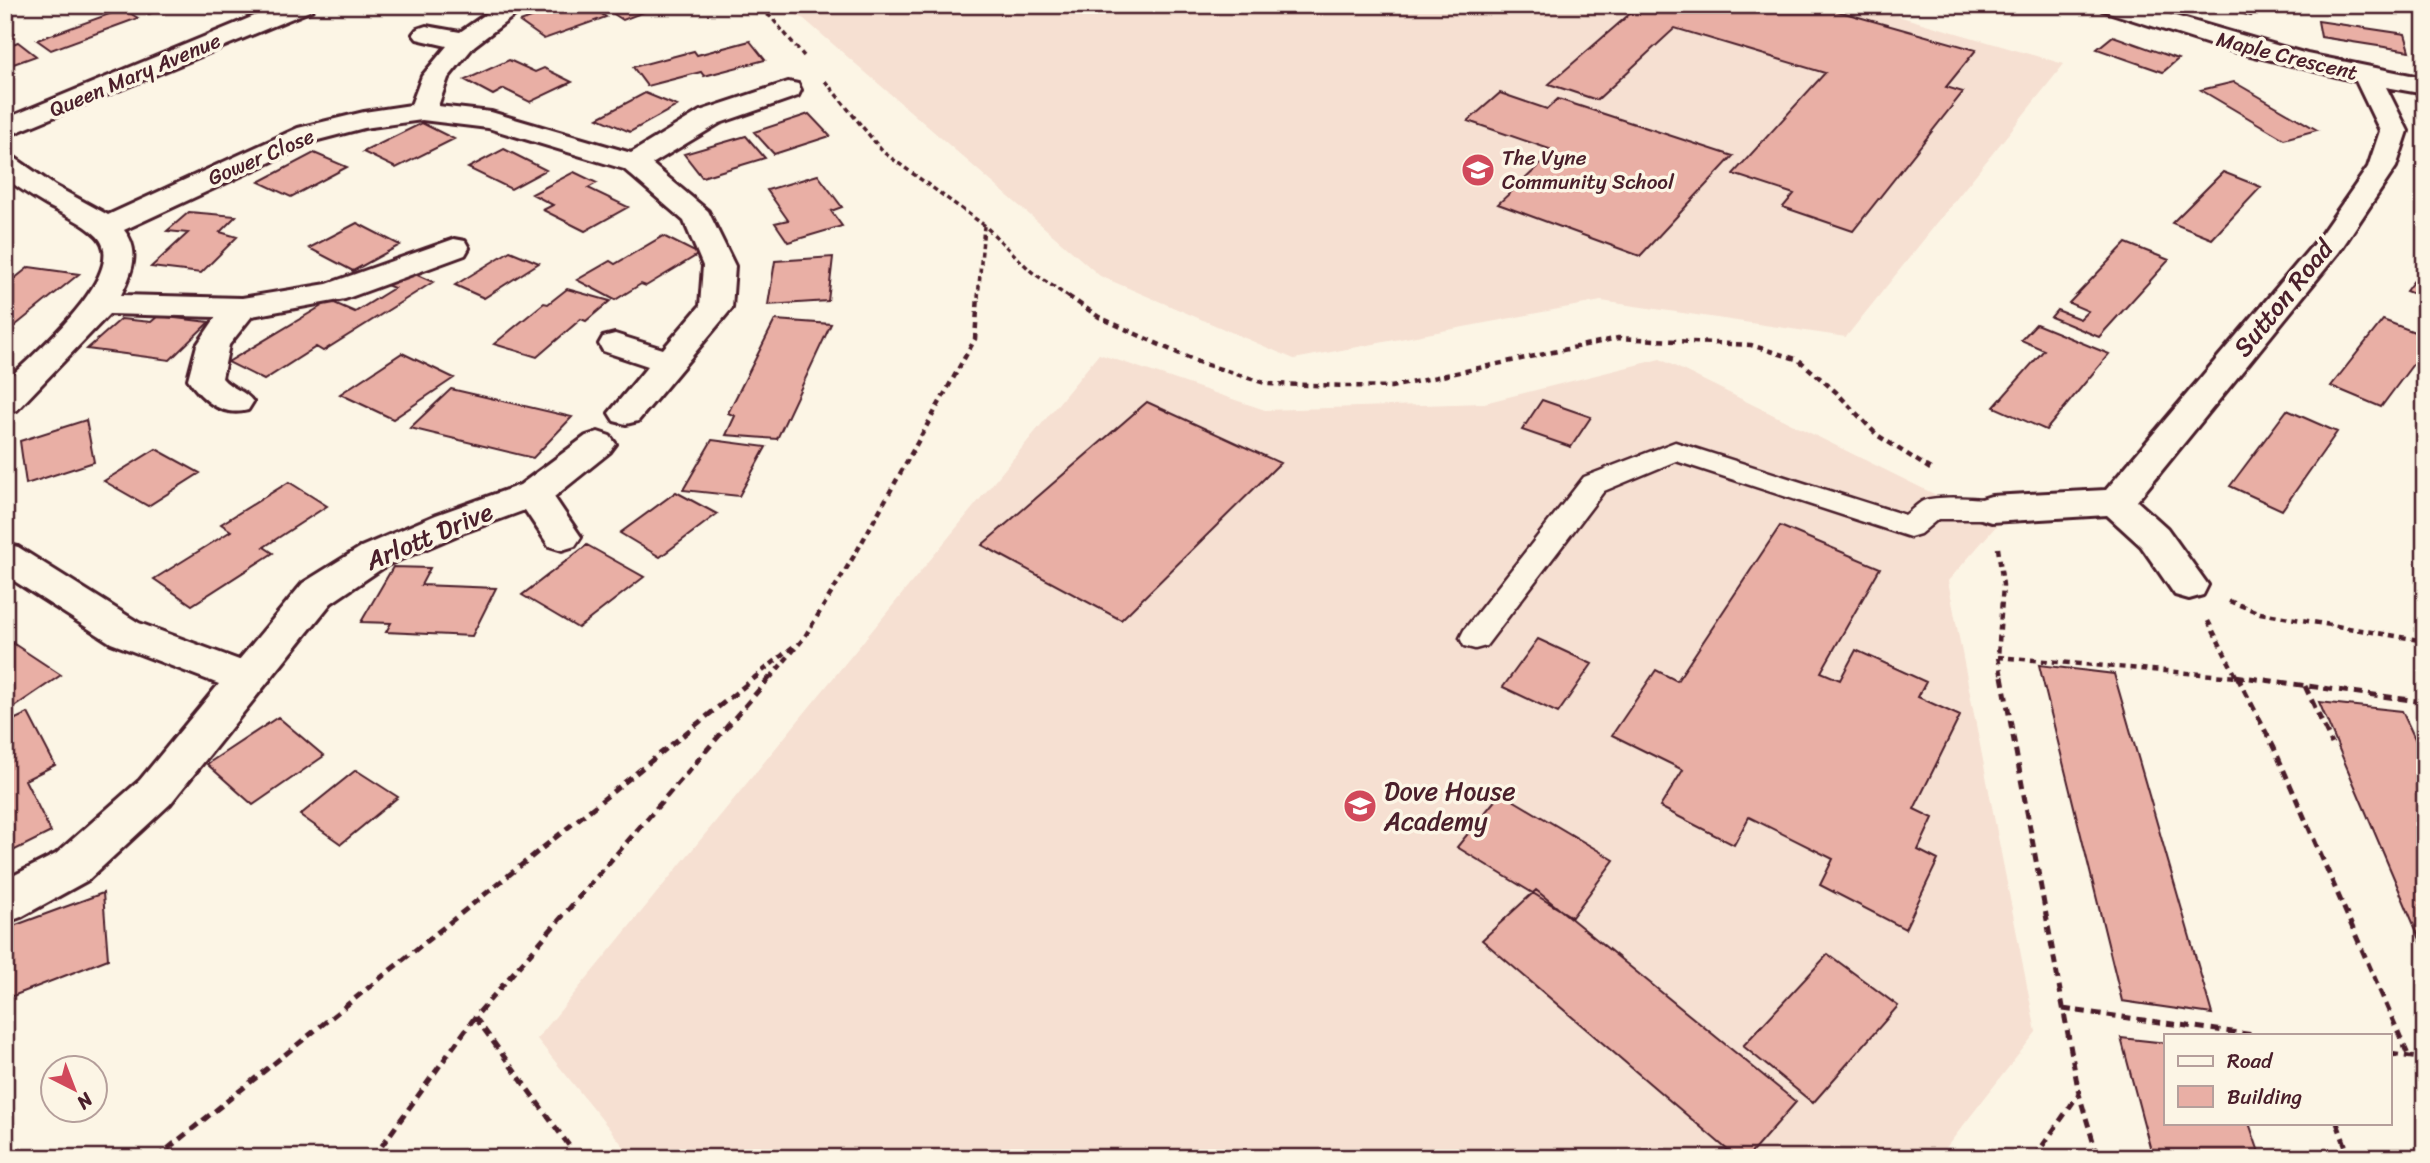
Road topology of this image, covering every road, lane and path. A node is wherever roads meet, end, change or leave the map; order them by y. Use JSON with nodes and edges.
{"nodes":[{"id":1,"x":303,"y":5,"type":"edge"},
{"id":2,"x":516,"y":5,"type":"edge"},
{"id":3,"x":753,"y":5,"type":"edge"},
{"id":4,"x":2110,"y":5,"type":"edge"},
{"id":5,"x":426,"y":34,"type":"dead end"},
{"id":6,"x":465,"y":41,"type":"junction"},
{"id":7,"x":805,"y":58,"type":"dead end"},
{"id":8,"x":2367,"y":77,"type":"junction"},
{"id":9,"x":822,"y":78,"type":"dead end"},
{"id":10,"x":2425,"y":86,"type":"edge"},
{"id":11,"x":788,"y":90,"type":"dead end"},
{"id":12,"x":422,"y":112,"type":"junction"},
{"id":13,"x":5,"y":129,"type":"edge"},
{"id":14,"x":634,"y":163,"type":"junction"},
{"id":15,"x":5,"y":164,"type":"edge"},
{"id":16,"x":984,"y":225,"type":"junction"},
{"id":17,"x":108,"y":226,"type":"junction"},
{"id":18,"x":454,"y":248,"type":"dead end"},
{"id":19,"x":101,"y":304,"type":"junction"},
{"id":20,"x":242,"y":308,"type":"junction"},
{"id":21,"x":615,"y":344,"type":"dead end"},
{"id":22,"x":671,"y":363,"type":"junction"},
{"id":23,"x":5,"y":402,"type":"edge"},
{"id":24,"x":236,"y":402,"type":"dead end"},
{"id":25,"x":626,"y":412,"type":"dead end"},
{"id":26,"x":598,"y":444,"type":"dead end"},
{"id":27,"x":533,"y":494,"type":"junction"},
{"id":28,"x":2116,"y":502,"type":"junction"},
{"id":29,"x":1992,"y":509,"type":"junction"},
{"id":30,"x":562,"y":537,"type":"dead end"},
{"id":31,"x":5,"y":557,"type":"edge"},
{"id":32,"x":2189,"y":585,"type":"junction"},
{"id":33,"x":804,"y":638,"type":"junction"},
{"id":34,"x":1475,"y":638,"type":"dead end"},
{"id":35,"x":2425,"y":641,"type":"edge"},
{"id":36,"x":1998,"y":657,"type":"junction"},
{"id":37,"x":2236,"y":676,"type":"junction"},
{"id":38,"x":245,"y":678,"type":"junction"},
{"id":39,"x":2305,"y":685,"type":"junction"},
{"id":40,"x":2425,"y":702,"type":"edge"},
{"id":41,"x":2332,"y":744,"type":"dead end"},
{"id":42,"x":5,"y":903,"type":"edge"},
{"id":43,"x":2063,"y":1009,"type":"junction"},
{"id":44,"x":475,"y":1017,"type":"junction"},
{"id":45,"x":2247,"y":1034,"type":"edge"},
{"id":46,"x":2392,"y":1055,"type":"edge"},
{"id":47,"x":2409,"y":1057,"type":"junction"},
{"id":48,"x":2425,"y":1059,"type":"edge"},
{"id":49,"x":2079,"y":1094,"type":"junction"},
{"id":50,"x":2337,"y":1124,"type":"edge"},
{"id":51,"x":156,"y":1158,"type":"edge"},
{"id":52,"x":373,"y":1158,"type":"edge"},
{"id":53,"x":578,"y":1158,"type":"edge"},
{"id":54,"x":2034,"y":1158,"type":"edge"},
{"id":55,"x":2098,"y":1158,"type":"edge"},
{"id":56,"x":2350,"y":1158,"type":"edge"}],
"edges":[{"from":1,"to":13,"type":"street","name":"Queen Mary Avenue"},
{"from":2,"to":6,"type":"street"},
{"from":3,"to":7,"type":"path"},
{"from":4,"to":8,"type":"street","name":"Maple Crescent"},
{"from":5,"to":6,"type":"street"},
{"from":6,"to":12,"type":"street"},
{"from":8,"to":10,"type":"street","name":"Maple Crescent"},
{"from":8,"to":28,"type":"street","name":"Sutton Road"},
{"from":9,"to":16,"type":"path"},
{"from":11,"to":14,"type":"street"},
{"from":12,"to":14,"type":"street","name":"Gower Close"},
{"from":12,"to":17,"type":"street","name":"Gower Close"},
{"from":14,"to":22,"type":"street","name":"Gower Close"},
{"from":15,"to":17,"type":"street"},
{"from":16,"to":29,"type":"path"},
{"from":16,"to":33,"type":"path"},
{"from":17,"to":19,"type":"street"},
{"from":18,"to":20,"type":"street"},
{"from":19,"to":20,"type":"street"},
{"from":19,"to":23,"type":"street"},
{"from":20,"to":24,"type":"street"},
{"from":21,"to":22,"type":"street"},
{"from":22,"to":25,"type":"street","name":"Gower Close"},
{"from":26,"to":27,"type":"street","name":"Arlott Drive"},
{"from":27,"to":30,"type":"street"},
{"from":27,"to":38,"type":"street","name":"Arlott Drive"},
{"from":28,"to":29,"type":"street"},
{"from":28,"to":32,"type":"street"},
{"from":29,"to":34,"type":"lane"},
{"from":29,"to":36,"type":"path"},
{"from":31,"to":38,"type":"street"},
{"from":32,"to":35,"type":"path"},
{"from":32,"to":37,"type":"path"},
{"from":33,"to":44,"type":"path"},
{"from":33,"to":51,"type":"path"},
{"from":36,"to":37,"type":"path"},
{"from":36,"to":43,"type":"path"},
{"from":37,"to":39,"type":"path"},
{"from":37,"to":47,"type":"path"},
{"from":38,"to":42,"type":"street","name":"Arlott Drive"},
{"from":39,"to":40,"type":"path"},
{"from":39,"to":41,"type":"path"},
{"from":43,"to":45,"type":"path"},
{"from":43,"to":49,"type":"path"},
{"from":44,"to":52,"type":"path"},
{"from":44,"to":53,"type":"path"},
{"from":46,"to":47,"type":"path"},
{"from":47,"to":48,"type":"path"},
{"from":49,"to":54,"type":"path"},
{"from":49,"to":55,"type":"path"},
{"from":50,"to":56,"type":"path"}]}
